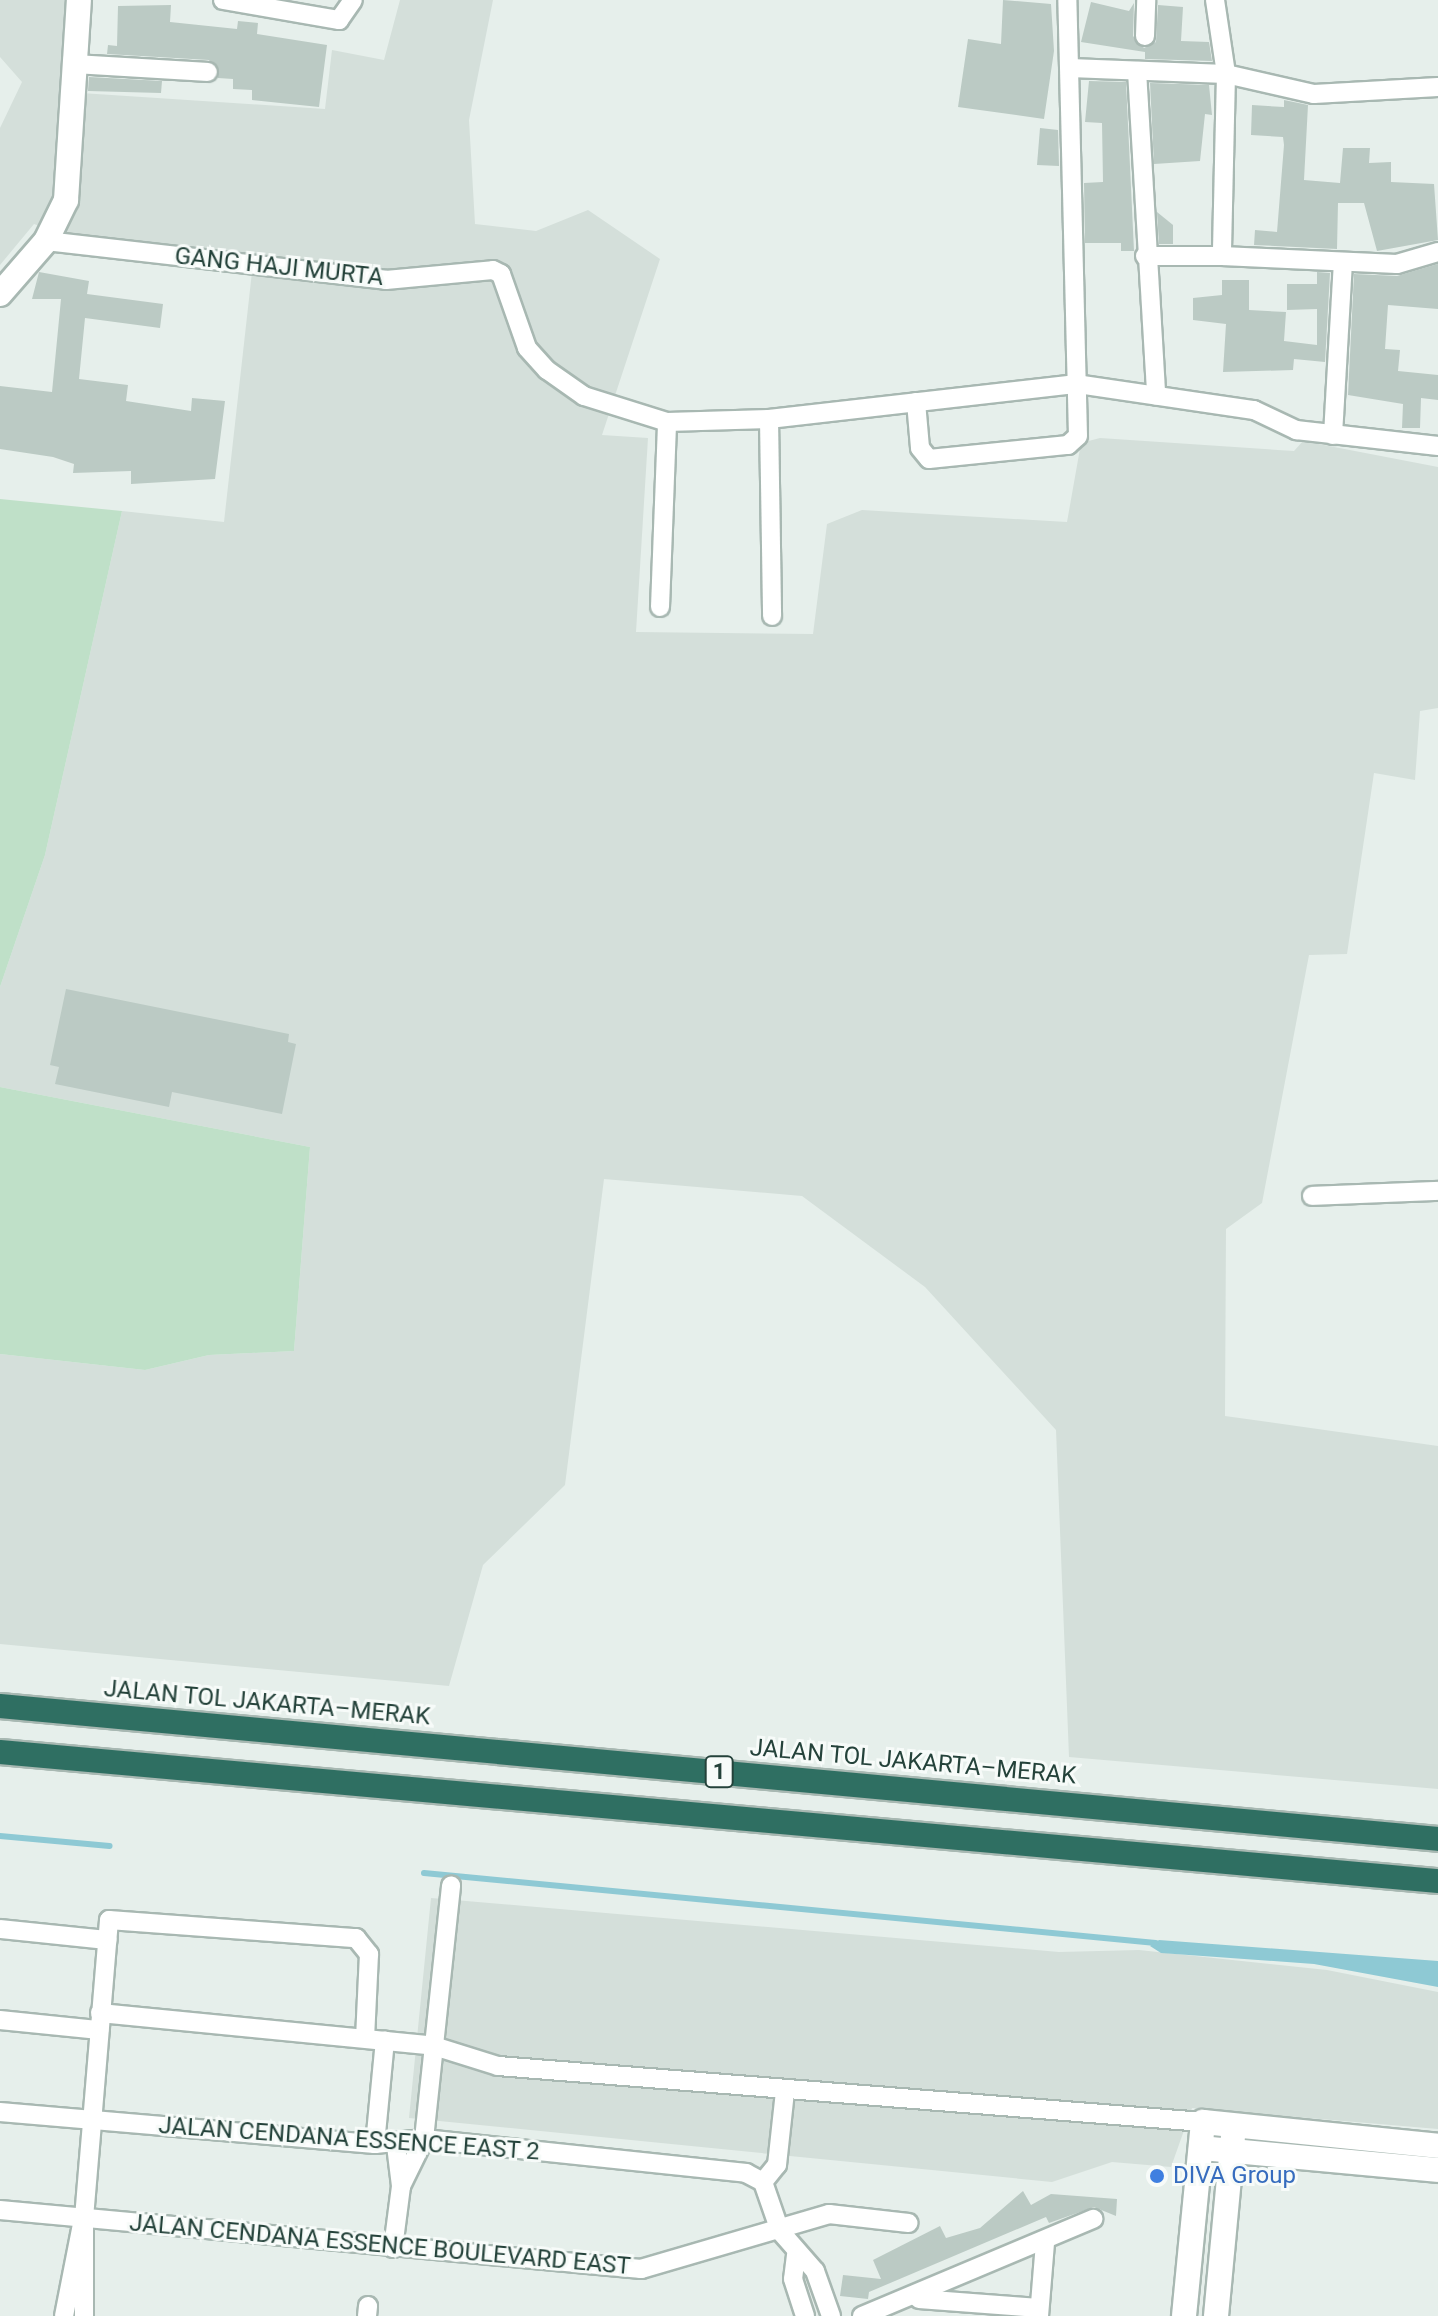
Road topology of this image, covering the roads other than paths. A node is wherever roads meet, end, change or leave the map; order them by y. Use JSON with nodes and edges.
{"nodes":[{"id":1,"x":79,"y":0,"type":"edge"},
{"id":2,"x":223,"y":0,"type":"edge"},
{"id":3,"x":353,"y":0,"type":"edge"},
{"id":4,"x":1067,"y":0,"type":"edge"},
{"id":5,"x":1146,"y":0,"type":"edge"},
{"id":6,"x":1215,"y":0,"type":"edge"},
{"id":7,"x":1145,"y":36,"type":"dead end"},
{"id":8,"x":75,"y":64,"type":"junction"},
{"id":9,"x":1070,"y":68,"type":"junction"},
{"id":10,"x":1137,"y":71,"type":"junction"},
{"id":11,"x":208,"y":72,"type":"dead end"},
{"id":12,"x":1226,"y":74,"type":"junction"},
{"id":13,"x":1438,"y":87,"type":"edge"},
{"id":14,"x":46,"y":241,"type":"junction"},
{"id":15,"x":1438,"y":252,"type":"edge"},
{"id":16,"x":1145,"y":256,"type":"junction"},
{"id":17,"x":1222,"y":256,"type":"junction"},
{"id":18,"x":1343,"y":262,"type":"junction"},
{"id":19,"x":0,"y":294,"type":"edge"},
{"id":20,"x":1077,"y":384,"type":"junction"},
{"id":21,"x":1156,"y":395,"type":"junction"},
{"id":22,"x":916,"y":402,"type":"junction"},
{"id":23,"x":769,"y":419,"type":"junction"},
{"id":24,"x":667,"y":422,"type":"junction"},
{"id":25,"x":1333,"y":435,"type":"junction"},
{"id":26,"x":1438,"y":446,"type":"edge"},
{"id":27,"x":660,"y":607,"type":"dead end"},
{"id":28,"x":772,"y":616,"type":"dead end"},
{"id":29,"x":1438,"y":1191,"type":"edge"},
{"id":30,"x":1312,"y":1196,"type":"dead end"},
{"id":31,"x":0,"y":1706,"type":"edge"},
{"id":32,"x":0,"y":1752,"type":"edge"},
{"id":33,"x":1438,"y":1839,"type":"edge"},
{"id":34,"x":1438,"y":1881,"type":"edge"},
{"id":35,"x":451,"y":1885,"type":"dead end"},
{"id":36,"x":0,"y":1929,"type":"edge"},
{"id":37,"x":107,"y":1940,"type":"junction"},
{"id":38,"x":0,"y":2020,"type":"edge"},
{"id":39,"x":99,"y":2021,"type":"junction"},
{"id":40,"x":365,"y":2038,"type":"junction"},
{"id":41,"x":385,"y":2040,"type":"junction"},
{"id":42,"x":434,"y":2046,"type":"junction"},
{"id":43,"x":785,"y":2091,"type":"junction"},
{"id":44,"x":0,"y":2112,"type":"edge"},
{"id":45,"x":92,"y":2120,"type":"junction"},
{"id":46,"x":1203,"y":2122,"type":"junction"},
{"id":47,"x":1163,"y":2125,"type":"junction"},
{"id":48,"x":1234,"y":2126,"type":"junction"},
{"id":49,"x":424,"y":2139,"type":"junction"},
{"id":50,"x":375,"y":2144,"type":"junction"},
{"id":51,"x":396,"y":2145,"type":"junction"},
{"id":52,"x":1438,"y":2146,"type":"edge"},
{"id":53,"x":1201,"y":2148,"type":"junction"},
{"id":54,"x":1231,"y":2151,"type":"junction"},
{"id":55,"x":1438,"y":2170,"type":"edge"},
{"id":56,"x":763,"y":2182,"type":"junction"},
{"id":57,"x":401,"y":2186,"type":"junction"},
{"id":58,"x":0,"y":2210,"type":"edge"},
{"id":59,"x":84,"y":2218,"type":"junction"},
{"id":60,"x":1093,"y":2219,"type":"dead end"},
{"id":61,"x":908,"y":2223,"type":"dead end"},
{"id":62,"x":780,"y":2231,"type":"junction"},
{"id":63,"x":1045,"y":2243,"type":"junction"},
{"id":64,"x":393,"y":2248,"type":"junction"},
{"id":65,"x":796,"y":2255,"type":"junction"},
{"id":66,"x":914,"y":2298,"type":"junction"},
{"id":67,"x":1032,"y":2312,"type":"edge"},
{"id":68,"x":64,"y":2316,"type":"edge"},
{"id":69,"x":84,"y":2316,"type":"edge"},
{"id":70,"x":805,"y":2316,"type":"edge"},
{"id":71,"x":831,"y":2316,"type":"edge"},
{"id":72,"x":862,"y":2316,"type":"edge"},
{"id":73,"x":1184,"y":2316,"type":"edge"},
{"id":74,"x":1216,"y":2316,"type":"edge"}],
"edges":[{"from":1,"to":8,"type":"street"},
{"from":2,"to":3,"type":"street"},
{"from":4,"to":9,"type":"street"},
{"from":5,"to":7,"type":"street"},
{"from":6,"to":12,"type":"street"},
{"from":8,"to":11,"type":"street"},
{"from":8,"to":14,"type":"street"},
{"from":9,"to":10,"type":"street"},
{"from":9,"to":20,"type":"street"},
{"from":10,"to":12,"type":"street"},
{"from":10,"to":16,"type":"street"},
{"from":12,"to":13,"type":"street"},
{"from":12,"to":17,"type":"street"},
{"from":14,"to":19,"type":"street"},
{"from":14,"to":24,"type":"street","name":"GANG HAJI MURTA"},
{"from":15,"to":18,"type":"street"},
{"from":16,"to":17,"type":"street"},
{"from":16,"to":21,"type":"street"},
{"from":17,"to":18,"type":"street"},
{"from":18,"to":25,"type":"street"},
{"from":20,"to":21,"type":"street","name":"GANG HAJI MURTA"},
{"from":20,"to":22,"type":"street","name":"GANG HAJI MURTA"},
{"from":20,"to":22,"type":"street"},
{"from":21,"to":25,"type":"street","name":"GANG HAJI MURTA"},
{"from":22,"to":23,"type":"street","name":"GANG HAJI MURTA"},
{"from":23,"to":24,"type":"street","name":"GANG HAJI MURTA"},
{"from":23,"to":28,"type":"street"},
{"from":24,"to":27,"type":"street"},
{"from":25,"to":26,"type":"street","name":"GANG HAJI MURTA"},
{"from":29,"to":30,"type":"street"},
{"from":31,"to":33,"type":"highway","name":"JALAN TOL JAKARTA–MERAK","number":"1"},
{"from":32,"to":34,"type":"highway","number":"1"},
{"from":35,"to":42,"type":"street"},
{"from":36,"to":37,"type":"street"},
{"from":37,"to":39,"type":"street"},
{"from":37,"to":40,"type":"street"},
{"from":38,"to":39,"type":"street"},
{"from":39,"to":40,"type":"street"},
{"from":39,"to":45,"type":"street"},
{"from":40,"to":41,"type":"street"},
{"from":41,"to":42,"type":"street"},
{"from":41,"to":50,"type":"street"},
{"from":42,"to":43,"type":"street"},
{"from":42,"to":49,"type":"street"},
{"from":43,"to":47,"type":"street"},
{"from":43,"to":56,"type":"street"},
{"from":44,"to":45,"type":"street","name":"JALAN CENDANA ESSENCE EAST 2"},
{"from":45,"to":50,"type":"street","name":"JALAN CENDANA ESSENCE EAST 2"},
{"from":45,"to":59,"type":"street"},
{"from":46,"to":47,"type":"street"},
{"from":46,"to":48,"type":"street"},
{"from":46,"to":53,"type":"street"},
{"from":47,"to":53,"type":"street"},
{"from":48,"to":52,"type":"street"},
{"from":48,"to":54,"type":"street"},
{"from":49,"to":51,"type":"street","name":"JALAN CENDANA ESSENCE EAST 2"},
{"from":49,"to":56,"type":"street","name":"JALAN CENDANA ESSENCE EAST 2"},
{"from":49,"to":57,"type":"street"},
{"from":50,"to":51,"type":"street","name":"JALAN CENDANA ESSENCE EAST 2"},
{"from":51,"to":57,"type":"street"},
{"from":53,"to":54,"type":"street"},
{"from":53,"to":73,"type":"street"},
{"from":54,"to":55,"type":"street"},
{"from":54,"to":74,"type":"street"},
{"from":56,"to":62,"type":"street"},
{"from":57,"to":64,"type":"street"},
{"from":58,"to":59,"type":"street","name":"JALAN CENDANA ESSENCE BOULEVARD EAST"},
{"from":59,"to":64,"type":"street","name":"JALAN CENDANA ESSENCE BOULEVARD EAST"},
{"from":59,"to":68,"type":"street"},
{"from":59,"to":69,"type":"street"},
{"from":60,"to":63,"type":"street"},
{"from":61,"to":62,"type":"street","name":"JALAN CENDANA ESSENCE BOULEVARD EAST"},
{"from":62,"to":64,"type":"street","name":"JALAN CENDANA ESSENCE BOULEVARD EAST"},
{"from":62,"to":65,"type":"street"},
{"from":63,"to":66,"type":"street"},
{"from":63,"to":67,"type":"street"},
{"from":65,"to":70,"type":"street"},
{"from":65,"to":71,"type":"street"},
{"from":66,"to":67,"type":"street"},
{"from":66,"to":72,"type":"street"}]}
